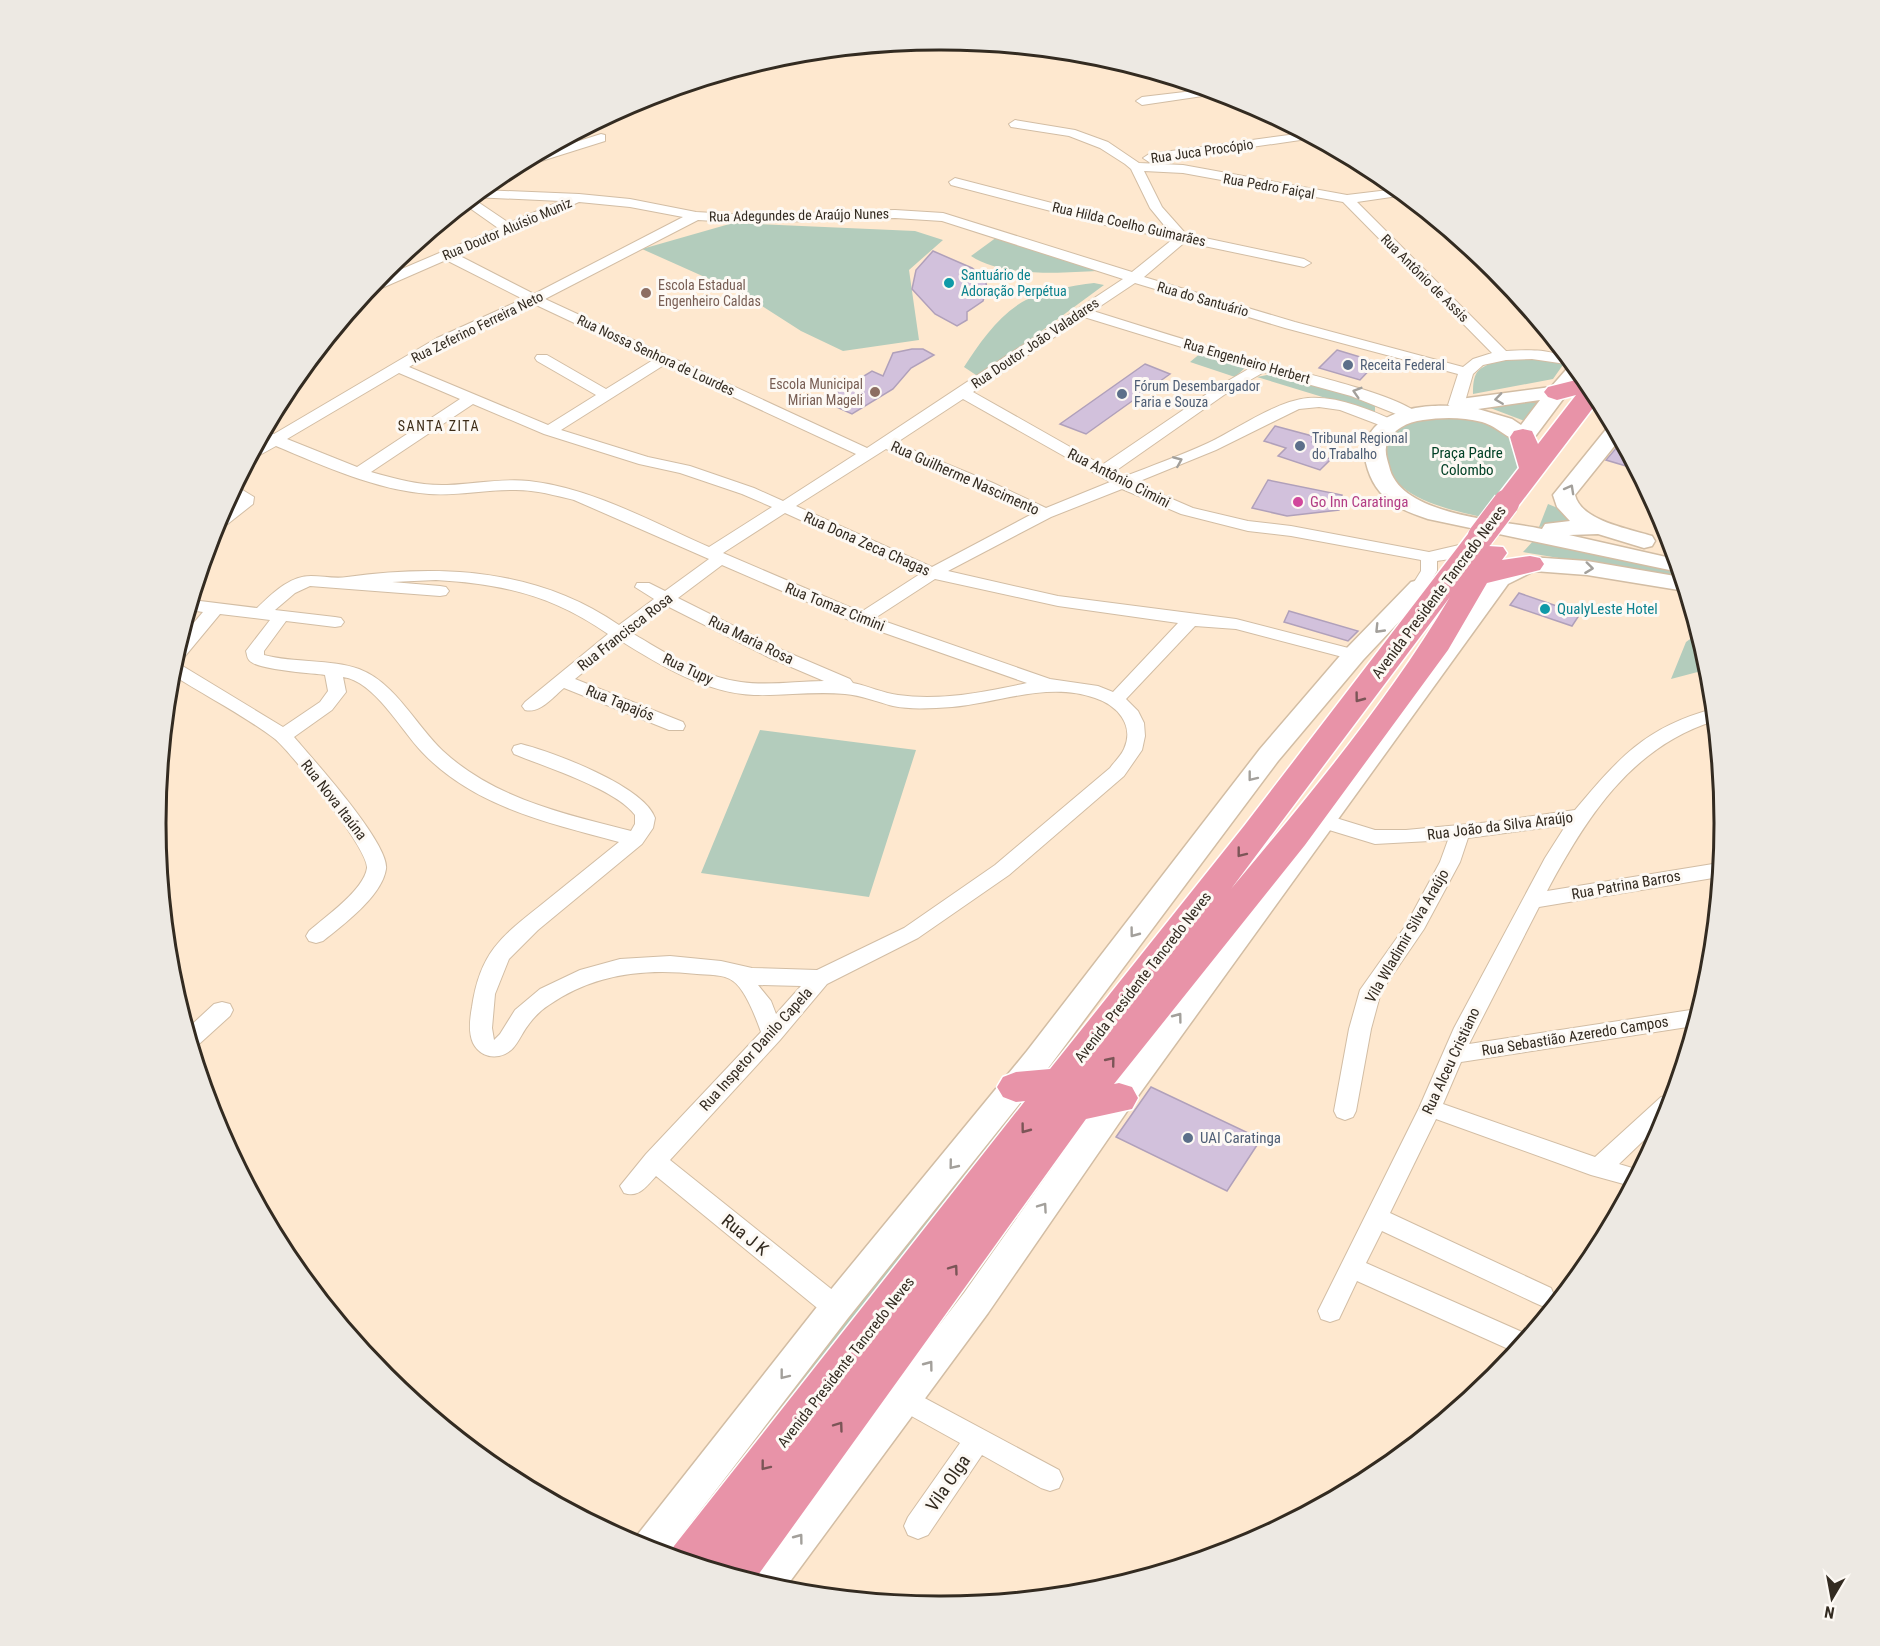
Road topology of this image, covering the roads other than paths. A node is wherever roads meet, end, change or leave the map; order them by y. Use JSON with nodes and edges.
{"nodes":[{"id":1,"x":1198,"y":94,"type":"edge"},
{"id":2,"x":1142,"y":100,"type":"dead end"},
{"id":3,"x":1015,"y":124,"type":"dead end"},
{"id":4,"x":601,"y":138,"type":"dead end"},
{"id":5,"x":1299,"y":138,"type":"edge"},
{"id":6,"x":553,"y":153,"type":"edge"},
{"id":7,"x":1133,"y":164,"type":"junction"},
{"id":8,"x":955,"y":182,"type":"dead end"},
{"id":9,"x":1389,"y":194,"type":"edge"},
{"id":10,"x":489,"y":195,"type":"edge"},
{"id":11,"x":579,"y":198,"type":"junction"},
{"id":12,"x":1347,"y":200,"type":"junction"},
{"id":13,"x":474,"y":205,"type":"edge"},
{"id":14,"x":696,"y":216,"type":"junction"},
{"id":15,"x":943,"y":217,"type":"joint"},
{"id":16,"x":748,"y":219,"type":"junction"},
{"id":17,"x":675,"y":227,"type":"junction"},
{"id":18,"x":509,"y":230,"type":"junction"},
{"id":19,"x":1182,"y":238,"type":"junction"},
{"id":20,"x":447,"y":255,"type":"junction"},
{"id":21,"x":1304,"y":263,"type":"dead end"},
{"id":22,"x":1131,"y":278,"type":"junction"},
{"id":23,"x":390,"y":280,"type":"edge"},
{"id":24,"x":534,"y":299,"type":"junction"},
{"id":25,"x":1081,"y":312,"type":"junction"},
{"id":26,"x":1503,"y":356,"type":"junction"},
{"id":27,"x":542,"y":358,"type":"dead end"},
{"id":28,"x":664,"y":359,"type":"junction"},
{"id":29,"x":1559,"y":359,"type":"edge"},
{"id":30,"x":398,"y":367,"type":"junction"},
{"id":31,"x":1262,"y":367,"type":"junction"},
{"id":32,"x":1466,"y":372,"type":"junction"},
{"id":33,"x":1570,"y":375,"type":"edge"},
{"id":34,"x":1578,"y":387,"type":"edge"},
{"id":35,"x":962,"y":392,"type":"junction"},
{"id":36,"x":1557,"y":392,"type":"junction"},
{"id":37,"x":605,"y":394,"type":"junction"},
{"id":38,"x":473,"y":397,"type":"junction"},
{"id":39,"x":1587,"y":399,"type":"edge"},
{"id":40,"x":1448,"y":408,"type":"junction"},
{"id":41,"x":1596,"y":414,"type":"edge"},
{"id":42,"x":1411,"y":415,"type":"junction"},
{"id":43,"x":1390,"y":424,"type":"junction"},
{"id":44,"x":549,"y":431,"type":"junction"},
{"id":45,"x":1523,"y":436,"type":"junction"},
{"id":46,"x":269,"y":437,"type":"edge"},
{"id":47,"x":1610,"y":437,"type":"edge"},
{"id":48,"x":884,"y":443,"type":"junction"},
{"id":49,"x":866,"y":453,"type":"junction"},
{"id":50,"x":1533,"y":470,"type":"junction"},
{"id":51,"x":360,"y":472,"type":"junction"},
{"id":52,"x":1103,"y":472,"type":"junction"},
{"id":53,"x":1124,"y":484,"type":"junction"},
{"id":54,"x":240,"y":494,"type":"edge"},
{"id":55,"x":784,"y":507,"type":"junction"},
{"id":56,"x":1046,"y":514,"type":"junction"},
{"id":57,"x":230,"y":515,"type":"edge"},
{"id":58,"x":1502,"y":527,"type":"junction"},
{"id":59,"x":1596,"y":536,"type":"junction"},
{"id":60,"x":1663,"y":550,"type":"edge"},
{"id":61,"x":714,"y":557,"type":"junction"},
{"id":62,"x":1668,"y":563,"type":"edge"},
{"id":63,"x":1530,"y":564,"type":"junction"},
{"id":64,"x":932,"y":573,"type":"junction"},
{"id":65,"x":1431,"y":576,"type":"junction"},
{"id":66,"x":1476,"y":577,"type":"junction"},
{"id":67,"x":1674,"y":581,"type":"edge"},
{"id":68,"x":341,"y":583,"type":"junction"},
{"id":69,"x":644,"y":587,"type":"dead end"},
{"id":70,"x":440,"y":591,"type":"dead end"},
{"id":71,"x":667,"y":599,"type":"junction"},
{"id":72,"x":198,"y":606,"type":"edge"},
{"id":73,"x":216,"y":607,"type":"junction"},
{"id":74,"x":261,"y":613,"type":"junction"},
{"id":75,"x":282,"y":615,"type":"junction"},
{"id":76,"x":862,"y":619,"type":"junction"},
{"id":77,"x":1191,"y":620,"type":"junction"},
{"id":78,"x":335,"y":622,"type":"dead end"},
{"id":79,"x":620,"y":633,"type":"junction"},
{"id":80,"x":189,"y":640,"type":"edge"},
{"id":81,"x":1354,"y":655,"type":"junction"},
{"id":82,"x":333,"y":670,"type":"junction"},
{"id":83,"x":181,"y":673,"type":"edge"},
{"id":84,"x":563,"y":681,"type":"junction"},
{"id":85,"x":1048,"y":684,"type":"junction"},
{"id":86,"x":860,"y":690,"type":"junction"},
{"id":87,"x":1115,"y":700,"type":"junction"},
{"id":88,"x":531,"y":706,"type":"dead end"},
{"id":89,"x":1706,"y":716,"type":"edge"},
{"id":90,"x":676,"y":726,"type":"dead end"},
{"id":91,"x":283,"y":736,"type":"junction"},
{"id":92,"x":521,"y":750,"type":"dead end"},
{"id":93,"x":1581,"y":816,"type":"junction"},
{"id":94,"x":1323,"y":821,"type":"junction"},
{"id":95,"x":1460,"y":832,"type":"junction"},
{"id":96,"x":635,"y":839,"type":"junction"},
{"id":97,"x":1712,"y":871,"type":"edge"},
{"id":98,"x":1533,"y":901,"type":"junction"},
{"id":99,"x":316,"y":936,"type":"dead end"},
{"id":100,"x":740,"y":975,"type":"junction"},
{"id":101,"x":819,"y":978,"type":"junction"},
{"id":102,"x":222,"y":1010,"type":"dead end"},
{"id":103,"x":1688,"y":1018,"type":"edge"},
{"id":104,"x":196,"y":1034,"type":"edge"},
{"id":105,"x":772,"y":1034,"type":"junction"},
{"id":106,"x":1454,"y":1055,"type":"junction"},
{"id":107,"x":1016,"y":1087,"type":"junction"},
{"id":108,"x":1067,"y":1094,"type":"junction"},
{"id":109,"x":1119,"y":1098,"type":"junction"},
{"id":110,"x":1430,"y":1107,"type":"junction"},
{"id":111,"x":1345,"y":1111,"type":"dead end"},
{"id":112,"x":1657,"y":1114,"type":"edge"},
{"id":113,"x":654,"y":1161,"type":"junction"},
{"id":114,"x":1599,"y":1168,"type":"junction"},
{"id":115,"x":1628,"y":1176,"type":"edge"},
{"id":116,"x":632,"y":1186,"type":"dead end"},
{"id":117,"x":1376,"y":1217,"type":"junction"},
{"id":118,"x":1353,"y":1268,"type":"junction"},
{"id":119,"x":1542,"y":1295,"type":"dead end"},
{"id":120,"x":836,"y":1308,"type":"junction"},
{"id":121,"x":1330,"y":1311,"type":"dead end"},
{"id":122,"x":1515,"y":1341,"type":"edge"},
{"id":123,"x":904,"y":1399,"type":"junction"},
{"id":124,"x":977,"y":1440,"type":"junction"},
{"id":125,"x":1050,"y":1479,"type":"dead end"},
{"id":126,"x":918,"y":1526,"type":"dead end"},
{"id":127,"x":653,"y":1541,"type":"edge"},
{"id":128,"x":695,"y":1556,"type":"edge"},
{"id":129,"x":735,"y":1568,"type":"edge"},
{"id":130,"x":770,"y":1577,"type":"edge"}],
"edges":[{"from":1,"to":2,"type":"street"},
{"from":3,"to":7,"type":"street"},
{"from":4,"to":6,"type":"street"},
{"from":5,"to":7,"type":"street","name":"Rua Juca Procópio"},
{"from":7,"to":12,"type":"street","name":"Rua Pedro Faiçal"},
{"from":7,"to":19,"type":"street"},
{"from":8,"to":19,"type":"street","name":"Rua Hilda Coelho Guimarães"},
{"from":9,"to":12,"type":"street","name":"Rua Pedro Faiçal"},
{"from":10,"to":11,"type":"street","name":"Rua Adegundes de Araújo Nunes"},
{"from":11,"to":14,"type":"street","name":"Rua Adegundes de Araújo Nunes"},
{"from":11,"to":18,"type":"street","name":"Rua Doutor Aluísio Muniz"},
{"from":12,"to":26,"type":"street","name":"Rua Antônio de Assis"},
{"from":13,"to":18,"type":"street"},
{"from":14,"to":16,"type":"street","name":"Rua Adegundes de Araújo Nunes"},
{"from":14,"to":17,"type":"street","name":"Rua Zeferino Ferreira Neto"},
{"from":15,"to":16,"type":"street","name":"Rua Adegundes de Araújo Nunes"},
{"from":15,"to":22,"type":"street","name":"Rua do Santuário"},
{"from":16,"to":17,"type":"street"},
{"from":17,"to":24,"type":"street","name":"Rua Zeferino Ferreira Neto"},
{"from":18,"to":20,"type":"street","name":"Rua Doutor Aluísio Muniz"},
{"from":19,"to":21,"type":"street","name":"Rua Hilda Coelho Guimarães"},
{"from":19,"to":22,"type":"street","name":"Rua Doutor João Valadares"},
{"from":20,"to":23,"type":"street","name":"Rua Doutor Aluísio Muniz"},
{"from":20,"to":24,"type":"street","name":"Rua Nossa Senhora de Lourdes"},
{"from":22,"to":25,"type":"street","name":"Rua Doutor João Valadares"},
{"from":22,"to":32,"type":"street","name":"Rua do Santuário"},
{"from":24,"to":28,"type":"street","name":"Rua Nossa Senhora de Lourdes"},
{"from":24,"to":30,"type":"street","name":"Rua Zeferino Ferreira Neto"},
{"from":25,"to":31,"type":"street","name":"Rua Engenheiro Herbert"},
{"from":25,"to":35,"type":"street","name":"Rua Doutor João Valadares"},
{"from":26,"to":29,"type":"street"},
{"from":26,"to":32,"type":"street"},
{"from":27,"to":37,"type":"street"},
{"from":28,"to":37,"type":"street"},
{"from":28,"to":49,"type":"street","name":"Rua Nossa Senhora de Lourdes"},
{"from":30,"to":38,"type":"street","name":"Rua Dona Zeca Chagas"},
{"from":30,"to":46,"type":"street","name":"Rua Zeferino Ferreira Neto"},
{"from":42,"to":31,"type":"street","name":"Rua Engenheiro Herbert","one_way":true},
{"from":31,"to":52,"type":"street"},
{"from":32,"to":40,"type":"street"},
{"from":33,"to":36,"type":"main road"},
{"from":34,"to":36,"type":"highway"},
{"from":35,"to":48,"type":"street","name":"Rua Doutor João Valadares"},
{"from":35,"to":52,"type":"street","name":"Rua Antônio Cimini"},
{"from":36,"to":40,"type":"main road","one_way":true},
{"from":36,"to":45,"type":"main road"},
{"from":37,"to":44,"type":"street"},
{"from":38,"to":44,"type":"street","name":"Rua Dona Zeca Chagas"},
{"from":38,"to":51,"type":"street"},
{"from":39,"to":50,"type":"highway","name":"Avenida Presidente Tancredo Neves"},
{"from":40,"to":42,"type":"main road"},
{"from":40,"to":45,"type":"main road"},
{"from":41,"to":58,"type":"highway","name":"Avenida Presidente Tancredo Neves"},
{"from":42,"to":43,"type":"main road"},
{"from":53,"to":43,"type":"street","one_way":true},
{"from":43,"to":58,"type":"main road"},
{"from":44,"to":55,"type":"street","name":"Rua Dona Zeca Chagas"},
{"from":45,"to":50,"type":"highway"},
{"from":46,"to":51,"type":"street","name":"Rua Tomaz Cimini"},
{"from":59,"to":47,"type":"main road","one_way":true},
{"from":48,"to":49,"type":"street","name":"Rua Doutor João Valadares"},
{"from":48,"to":56,"type":"street","name":"Rua Guilherme Nascimento"},
{"from":49,"to":55,"type":"street","name":"Rua Doutor João Valadares"},
{"from":50,"to":58,"type":"highway","name":"Avenida Presidente Tancredo Neves"},
{"from":51,"to":61,"type":"street","name":"Rua Tomaz Cimini"},
{"from":52,"to":53,"type":"street","name":"Rua Antônio Cimini"},
{"from":53,"to":56,"type":"street"},
{"from":53,"to":65,"type":"street","name":"Rua Antônio Cimini"},
{"from":54,"to":57,"type":"street"},
{"from":55,"to":61,"type":"street","name":"Rua Francisca Rosa"},
{"from":55,"to":64,"type":"street","name":"Rua Dona Zeca Chagas"},
{"from":56,"to":64,"type":"street"},
{"from":58,"to":59,"type":"main road"},
{"from":58,"to":65,"type":"highway","name":"Avenida Presidente Tancredo Neves"},
{"from":58,"to":66,"type":"highway","name":"Avenida Presidente Tancredo Neves"},
{"from":59,"to":60,"type":"main road"},
{"from":59,"to":62,"type":"main road"},
{"from":61,"to":71,"type":"street","name":"Rua Francisca Rosa"},
{"from":61,"to":76,"type":"street","name":"Rua Tomaz Cimini"},
{"from":63,"to":66,"type":"highway"},
{"from":63,"to":67,"type":"main road","one_way":true},
{"from":63,"to":94,"type":"main road"},
{"from":64,"to":76,"type":"street"},
{"from":64,"to":77,"type":"street","name":"Rua Dona Zeca Chagas"},
{"from":65,"to":81,"type":"main road","name":"Avenida Presidente Tancredo Neves","one_way":true},
{"from":65,"to":108,"type":"highway","name":"Avenida Presidente Tancredo Neves","one_way":true},
{"from":108,"to":66,"type":"highway","name":"Avenida Presidente Tancredo Neves","one_way":true},
{"from":68,"to":70,"type":"street"},
{"from":68,"to":74,"type":"street"},
{"from":68,"to":79,"type":"street","name":"Rua Tupy"},
{"from":69,"to":71,"type":"street","name":"Rua Maria Rosa"},
{"from":71,"to":79,"type":"street","name":"Rua Francisca Rosa"},
{"from":71,"to":86,"type":"street","name":"Rua Maria Rosa"},
{"from":72,"to":73,"type":"street"},
{"from":73,"to":74,"type":"street"},
{"from":73,"to":80,"type":"street"},
{"from":74,"to":75,"type":"street"},
{"from":75,"to":78,"type":"street"},
{"from":75,"to":82,"type":"street"},
{"from":76,"to":85,"type":"street","name":"Rua Tomaz Cimini"},
{"from":77,"to":81,"type":"street","name":"Rua Dona Zeca Chagas"},
{"from":77,"to":87,"type":"street"},
{"from":79,"to":84,"type":"street","name":"Rua Francisca Rosa"},
{"from":79,"to":86,"type":"street","name":"Rua Tupy"},
{"from":81,"to":107,"type":"main road","name":"Avenida Presidente Tancredo Neves","one_way":true},
{"from":82,"to":91,"type":"street"},
{"from":82,"to":96,"type":"street"},
{"from":83,"to":91,"type":"street"},
{"from":84,"to":88,"type":"street","name":"Rua Francisca Rosa"},
{"from":84,"to":90,"type":"street","name":"Rua Tapajós"},
{"from":85,"to":86,"type":"street","name":"Rua Tupy"},
{"from":85,"to":87,"type":"street","name":"Rua Tomaz Cimini"},
{"from":87,"to":101,"type":"street","name":"Rua Inspetor Danilo Capela"},
{"from":89,"to":93,"type":"street","name":"Rua João da Silva Araújo"},
{"from":91,"to":99,"type":"street","name":"Rua Nova Itaúna"},
{"from":92,"to":96,"type":"street"},
{"from":93,"to":95,"type":"street","name":"Rua João da Silva Araújo"},
{"from":93,"to":98,"type":"street","name":"Rua Alceu Cristiano"},
{"from":94,"to":95,"type":"street","name":"Rua João da Silva Araújo"},
{"from":109,"to":94,"type":"main road","one_way":true},
{"from":95,"to":111,"type":"street","name":"Vila Wladimir Silva Araújo"},
{"from":96,"to":100,"type":"street"},
{"from":97,"to":98,"type":"street","name":"Rua Patrina Barros"},
{"from":98,"to":106,"type":"street","name":"Rua Alceu Cristiano"},
{"from":100,"to":101,"type":"street"},
{"from":100,"to":105,"type":"street"},
{"from":101,"to":105,"type":"street","name":"Rua Inspetor Danilo Capela"},
{"from":102,"to":104,"type":"street"},
{"from":103,"to":106,"type":"street","name":"Rua Sebastião Azeredo Campos"},
{"from":105,"to":113,"type":"street","name":"Rua Inspetor Danilo Capela"},
{"from":106,"to":110,"type":"street","name":"Rua Alceu Cristiano"},
{"from":107,"to":108,"type":"highway"},
{"from":107,"to":120,"type":"main road","name":"Avenida Presidente Tancredo Neves","one_way":true},
{"from":108,"to":109,"type":"highway"},
{"from":108,"to":128,"type":"highway","name":"Avenida Presidente Tancredo Neves","one_way":true},
{"from":129,"to":108,"type":"highway","name":"Avenida Presidente Tancredo Neves","one_way":true},
{"from":123,"to":109,"type":"main road","one_way":true},
{"from":110,"to":114,"type":"street"},
{"from":110,"to":117,"type":"street","name":"Rua Alceu Cristiano"},
{"from":112,"to":114,"type":"street"},
{"from":113,"to":116,"type":"street","name":"Rua Inspetor Danilo Capela"},
{"from":113,"to":120,"type":"street","name":"Rua J K"},
{"from":114,"to":115,"type":"street"},
{"from":117,"to":118,"type":"street","name":"Rua Alceu Cristiano"},
{"from":117,"to":119,"type":"street"},
{"from":118,"to":121,"type":"street","name":"Rua Alceu Cristiano"},
{"from":118,"to":122,"type":"street"},
{"from":120,"to":127,"type":"main road","name":"Avenida Presidente Tancredo Neves","one_way":true},
{"from":123,"to":124,"type":"street","name":"Vila Olga"},
{"from":130,"to":123,"type":"main road","one_way":true},
{"from":124,"to":125,"type":"street","name":"Vila Olga"},
{"from":124,"to":126,"type":"street","name":"Vila Olga"}]}
